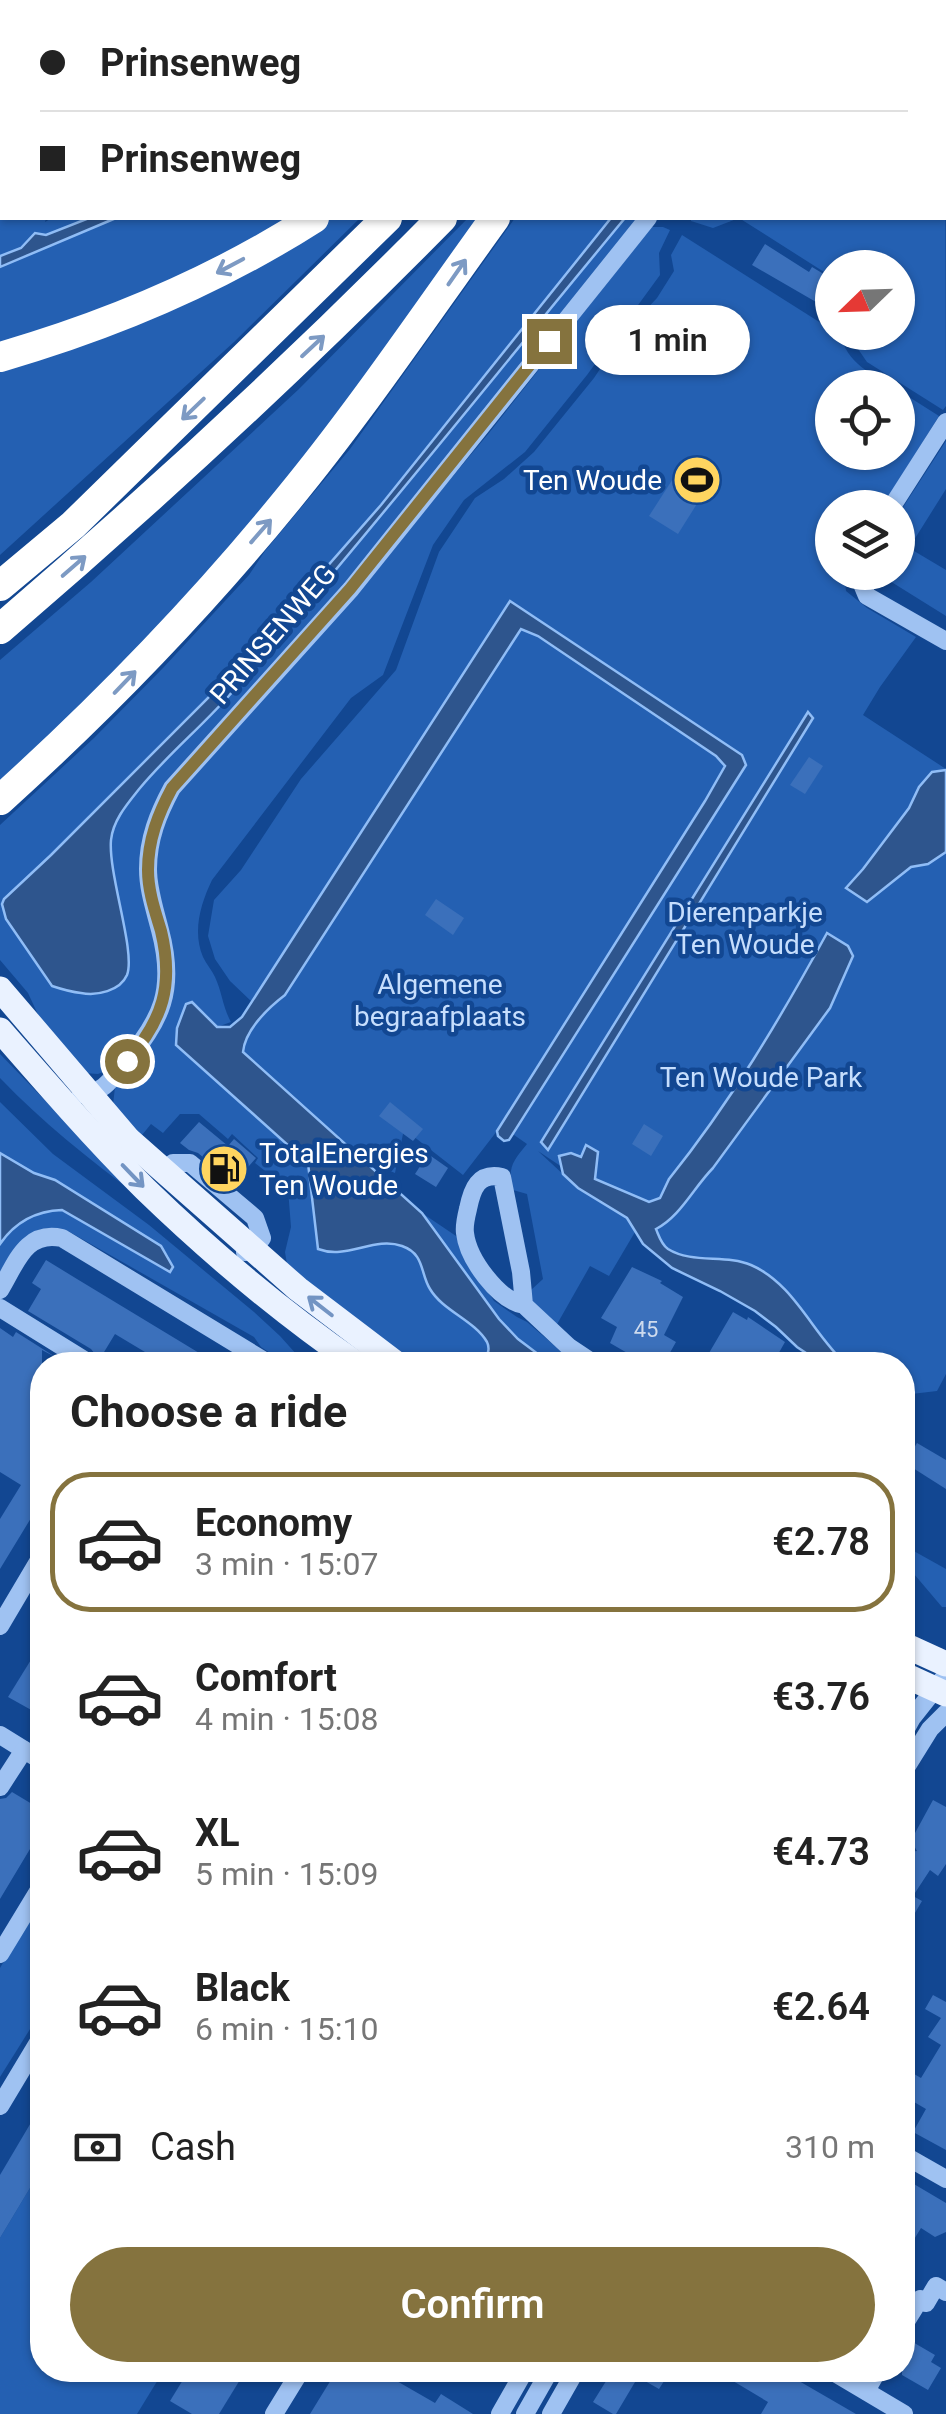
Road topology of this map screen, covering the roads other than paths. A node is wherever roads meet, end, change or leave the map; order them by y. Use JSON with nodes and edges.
{"nodes":[{"id":1,"x":311,"y":220,"type":"edge"},
{"id":2,"x":385,"y":220,"type":"edge"},
{"id":3,"x":440,"y":220,"type":"edge"},
{"id":4,"x":494,"y":220,"type":"edge"},
{"id":5,"x":646,"y":220,"type":"edge"},
{"id":6,"x":0,"y":357,"type":"edge"},
{"id":7,"x":946,"y":422,"type":"edge"},
{"id":8,"x":902,"y":490,"type":"edge"},
{"id":9,"x":0,"y":586,"type":"edge"},
{"id":10,"x":864,"y":590,"type":"edge"},
{"id":11,"x":0,"y":629,"type":"edge"},
{"id":12,"x":946,"y":641,"type":"edge"},
{"id":13,"x":0,"y":800,"type":"edge"},
{"id":14,"x":0,"y":989,"type":"edge"},
{"id":15,"x":0,"y":1030,"type":"edge"},
{"id":16,"x":0,"y":1046,"type":"edge"},
{"id":17,"x":90,"y":1094,"type":"junction"},
{"id":18,"x":59,"y":1098,"type":"junction"},
{"id":19,"x":253,"y":1250,"type":"junction"},
{"id":20,"x":221,"y":1257,"type":"junction"},
{"id":21,"x":0,"y":1290,"type":"edge"},
{"id":22,"x":524,"y":1305,"type":"junction"},
{"id":23,"x":0,"y":1308,"type":"edge"},
{"id":24,"x":71,"y":1352,"type":"edge"},
{"id":25,"x":250,"y":1352,"type":"edge"},
{"id":26,"x":341,"y":1352,"type":"edge"},
{"id":27,"x":381,"y":1352,"type":"edge"},
{"id":28,"x":576,"y":1352,"type":"edge"},
{"id":29,"x":30,"y":1576,"type":"edge"},
{"id":30,"x":0,"y":1626,"type":"edge"},
{"id":31,"x":915,"y":1650,"type":"edge"},
{"id":32,"x":946,"y":1664,"type":"edge"},
{"id":33,"x":915,"y":1680,"type":"edge"},
{"id":34,"x":943,"y":1693,"type":"edge"},
{"id":35,"x":915,"y":1722,"type":"edge"},
{"id":36,"x":0,"y":1735,"type":"edge"},
{"id":37,"x":24,"y":1750,"type":"junction"},
{"id":38,"x":915,"y":1753,"type":"edge"},
{"id":39,"x":30,"y":1754,"type":"edge"},
{"id":40,"x":0,"y":1787,"type":"edge"},
{"id":41,"x":30,"y":1905,"type":"edge"},
{"id":42,"x":0,"y":1954,"type":"edge"},
{"id":43,"x":30,"y":2056,"type":"edge"},
{"id":44,"x":0,"y":2106,"type":"edge"},
{"id":45,"x":915,"y":2161,"type":"edge"},
{"id":46,"x":946,"y":2179,"type":"edge"},
{"id":47,"x":946,"y":2292,"type":"edge"},
{"id":48,"x":915,"y":2307,"type":"edge"},
{"id":49,"x":293,"y":2382,"type":"edge"},
{"id":50,"x":518,"y":2382,"type":"edge"},
{"id":51,"x":543,"y":2382,"type":"edge"},
{"id":52,"x":569,"y":2382,"type":"edge"},
{"id":53,"x":852,"y":2382,"type":"edge"},
{"id":54,"x":871,"y":2382,"type":"edge"},
{"id":55,"x":866,"y":2390,"type":"junction"},
{"id":56,"x":274,"y":2414,"type":"edge"},
{"id":57,"x":500,"y":2414,"type":"edge"},
{"id":58,"x":524,"y":2414,"type":"edge"},
{"id":59,"x":551,"y":2414,"type":"edge"},
{"id":60,"x":904,"y":2414,"type":"edge"}],
"edges":[{"from":1,"to":6,"type":"highway","one_way":true},
{"from":2,"to":9,"type":"highway","one_way":true},
{"from":11,"to":3,"type":"highway","one_way":true},
{"from":13,"to":4,"type":"highway","one_way":true},
{"from":5,"to":17,"type":"street","name":"PRINSENWEG"},
{"from":7,"to":8,"type":"street"},
{"from":10,"to":12,"type":"street"},
{"from":14,"to":17,"type":"main road"},
{"from":15,"to":18,"type":"main road"},
{"from":16,"to":18,"type":"main road"},
{"from":17,"to":18,"type":"street"},
{"from":17,"to":19,"type":"main road"},
{"from":18,"to":20,"type":"main road","one_way":true},
{"from":19,"to":20,"type":"street"},
{"from":27,"to":19,"type":"main road","one_way":true},
{"from":20,"to":26,"type":"main road"},
{"from":21,"to":25,"type":"street"},
{"from":22,"to":22,"type":"street"},
{"from":22,"to":28,"type":"street"},
{"from":23,"to":24,"type":"street"},
{"from":29,"to":30,"type":"street"},
{"from":31,"to":32,"type":"main road"},
{"from":33,"to":34,"type":"main road"},
{"from":34,"to":35,"type":"street"},
{"from":34,"to":38,"type":"street"},
{"from":36,"to":37,"type":"street"},
{"from":37,"to":39,"type":"street"},
{"from":37,"to":40,"type":"street"},
{"from":41,"to":42,"type":"street"},
{"from":43,"to":44,"type":"street"},
{"from":45,"to":46,"type":"street"},
{"from":47,"to":48,"type":"street"},
{"from":49,"to":56,"type":"street"},
{"from":50,"to":57,"type":"street"},
{"from":51,"to":58,"type":"street"},
{"from":52,"to":59,"type":"street"},
{"from":53,"to":55,"type":"street"},
{"from":54,"to":55,"type":"street"},
{"from":55,"to":60,"type":"street"}]}
